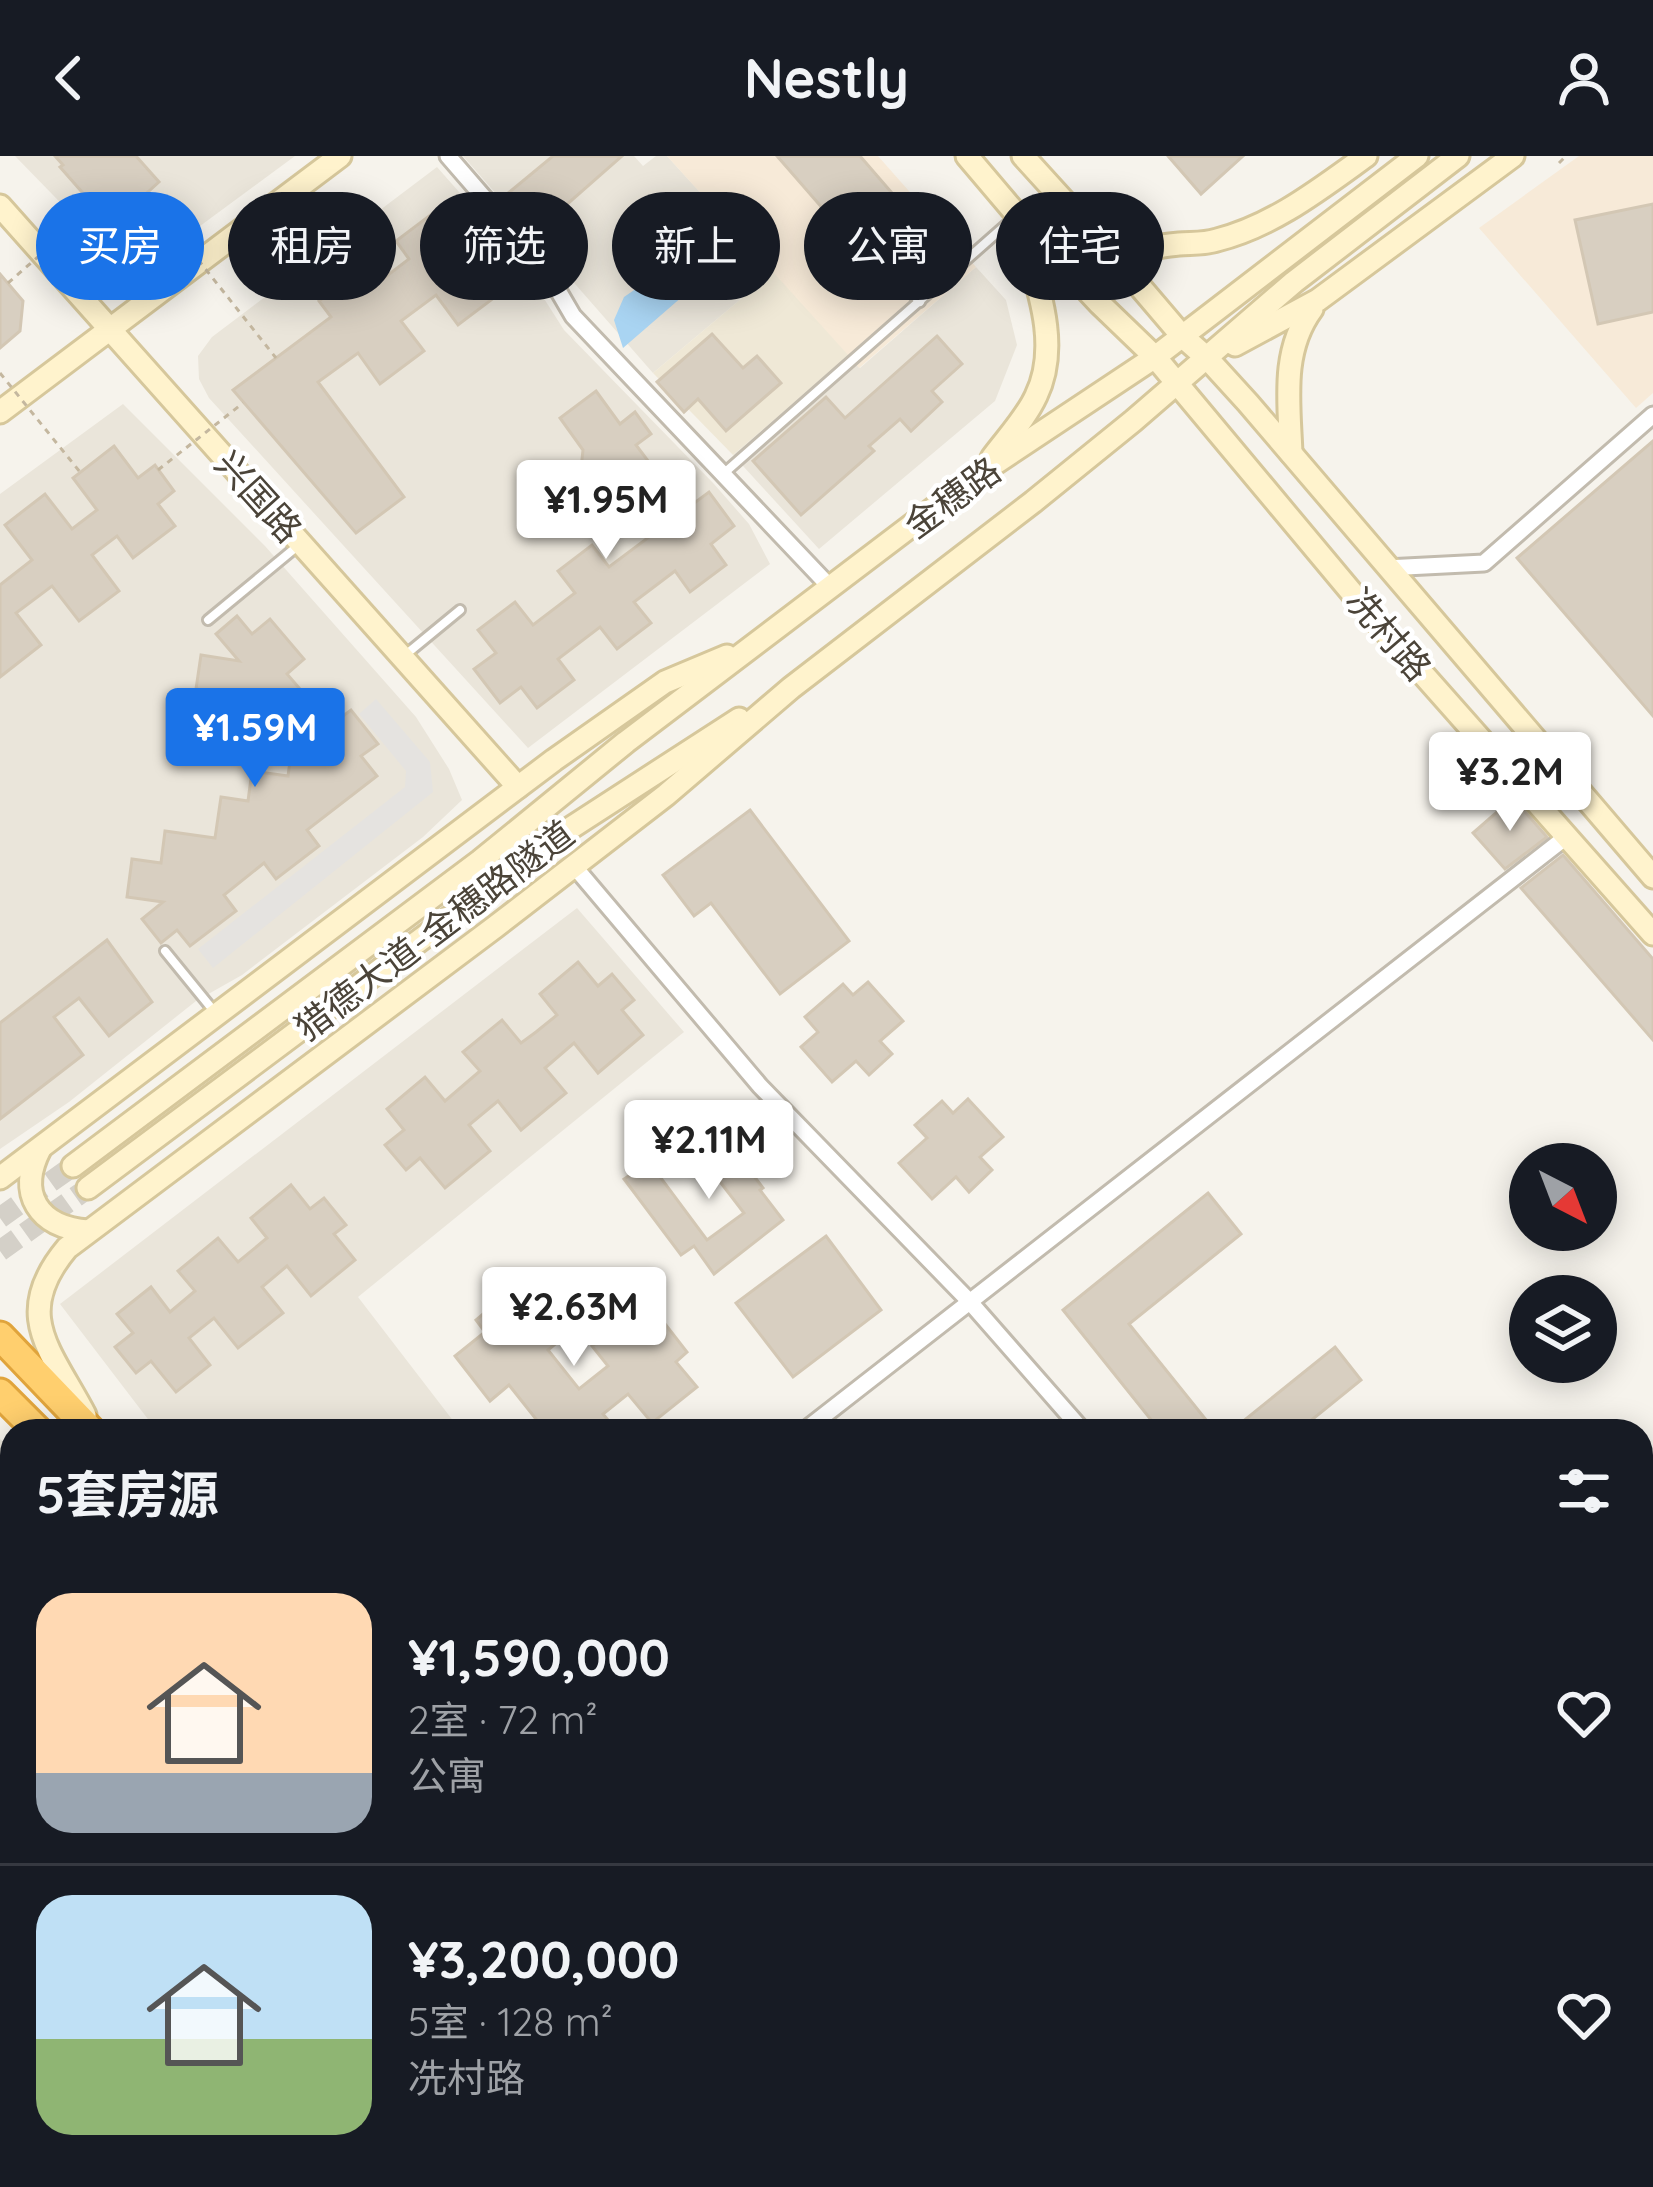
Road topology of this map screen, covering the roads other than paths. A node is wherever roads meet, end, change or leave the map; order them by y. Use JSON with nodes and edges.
{"nodes":[{"id":1,"x":340,"y":156,"type":"edge"},
{"id":2,"x":448,"y":156,"type":"edge"},
{"id":3,"x":967,"y":156,"type":"edge"},
{"id":4,"x":1023,"y":156,"type":"edge"},
{"id":5,"x":1366,"y":156,"type":"edge"},
{"id":6,"x":1417,"y":156,"type":"edge"},
{"id":7,"x":1458,"y":156,"type":"edge"},
{"id":8,"x":1513,"y":156,"type":"edge"},
{"id":9,"x":998,"y":192,"type":"edge"},
{"id":10,"x":1056,"y":192,"type":"edge"},
{"id":11,"x":0,"y":206,"type":"edge"},
{"id":12,"x":996,"y":234,"type":"edge"},
{"id":13,"x":1164,"y":246,"type":"edge"},
{"id":14,"x":1040,"y":300,"type":"edge"},
{"id":15,"x":1096,"y":300,"type":"edge"},
{"id":16,"x":1152,"y":300,"type":"edge"},
{"id":17,"x":1318,"y":300,"type":"junction"},
{"id":18,"x":920,"y":302,"type":"joint"},
{"id":19,"x":110,"y":329,"type":"junction"},
{"id":20,"x":1183,"y":336,"type":"junction"},
{"id":21,"x":1155,"y":357,"type":"junction"},
{"id":22,"x":1208,"y":358,"type":"junction"},
{"id":23,"x":1176,"y":384,"type":"junction"},
{"id":24,"x":0,"y":412,"type":"edge"},
{"id":25,"x":1653,"y":415,"type":"edge"},
{"id":26,"x":1291,"y":453,"type":"junction"},
{"id":27,"x":982,"y":472,"type":"junction"},
{"id":28,"x":722,"y":476,"type":"junction"},
{"id":29,"x":301,"y":543,"type":"junction"},
{"id":30,"x":1386,"y":568,"type":"junction"},
{"id":31,"x":831,"y":588,"type":"junction"},
{"id":32,"x":460,"y":610,"type":"dead end"},
{"id":33,"x":208,"y":620,"type":"dead end"},
{"id":34,"x":755,"y":644,"type":"junction"},
{"id":35,"x":403,"y":657,"type":"junction"},
{"id":36,"x":791,"y":688,"type":"junction"},
{"id":37,"x":518,"y":787,"type":"junction"},
{"id":38,"x":1566,"y":837,"type":"junction"},
{"id":39,"x":574,"y":866,"type":"junction"},
{"id":40,"x":1653,"y":877,"type":"edge"},
{"id":41,"x":1653,"y":934,"type":"edge"},
{"id":42,"x":165,"y":951,"type":"dead end"},
{"id":43,"x":217,"y":1016,"type":"junction"},
{"id":44,"x":41,"y":1148,"type":"junction"},
{"id":45,"x":73,"y":1166,"type":"tunnel mouth"},
{"id":46,"x":0,"y":1178,"type":"edge"},
{"id":47,"x":88,"y":1188,"type":"tunnel mouth"},
{"id":48,"x":88,"y":1231,"type":"junction"},
{"id":49,"x":970,"y":1303,"type":"junction"},
{"id":50,"x":0,"y":1336,"type":"edge"},
{"id":51,"x":0,"y":1393,"type":"edge"},
{"id":52,"x":24,"y":1419,"type":"edge"},
{"id":53,"x":80,"y":1419,"type":"edge"},
{"id":54,"x":86,"y":1419,"type":"edge"},
{"id":55,"x":820,"y":1419,"type":"edge"},
{"id":56,"x":1072,"y":1419,"type":"edge"}],
"edges":[{"from":1,"to":19,"type":"main road"},
{"from":2,"to":28,"type":"street"},
{"from":3,"to":9,"type":"main road"},
{"from":4,"to":10,"type":"main road"},
{"from":5,"to":13,"type":"main road"},
{"from":6,"to":20,"type":"main road","name":"金穗路"},
{"from":7,"to":22,"type":"main road"},
{"from":8,"to":17,"type":"main road"},
{"from":11,"to":19,"type":"main road","name":"兴国路"},
{"from":12,"to":18,"type":"lane"},
{"from":14,"to":27,"type":"main road"},
{"from":15,"to":21,"type":"main road"},
{"from":16,"to":20,"type":"main road"},
{"from":17,"to":22,"type":"main road"},
{"from":17,"to":26,"type":"main road"},
{"from":18,"to":28,"type":"lane"},
{"from":19,"to":24,"type":"main road"},
{"from":19,"to":29,"type":"main road","name":"兴国路"},
{"from":20,"to":21,"type":"main road","name":"金穗路"},
{"from":20,"to":22,"type":"main road","name":"冼村路"},
{"from":21,"to":23,"type":"main road","name":"冼村路"},
{"from":21,"to":27,"type":"main road","name":"金穗路"},
{"from":22,"to":23,"type":"main road","name":"金穗路"},
{"from":22,"to":26,"type":"main road","name":"冼村路"},
{"from":23,"to":36,"type":"main road","name":"金穗路"},
{"from":23,"to":38,"type":"main road","name":"冼村路"},
{"from":25,"to":30,"type":"street"},
{"from":26,"to":30,"type":"main road","name":"冼村路"},
{"from":27,"to":31,"type":"main road","name":"金穗路"},
{"from":28,"to":31,"type":"street"},
{"from":29,"to":33,"type":"lane"},
{"from":29,"to":35,"type":"main road","name":"兴国路"},
{"from":30,"to":40,"type":"main road","name":"冼村路"},
{"from":31,"to":34,"type":"main road","name":"金穗路"},
{"from":32,"to":35,"type":"lane"},
{"from":34,"to":37,"type":"main road"},
{"from":34,"to":45,"type":"main road","name":"猎德大道-金穗路隧道"},
{"from":35,"to":37,"type":"main road","name":"兴国路"},
{"from":36,"to":39,"type":"main road"},
{"from":36,"to":47,"type":"main road","name":"猎德大道-金穗路隧道"},
{"from":37,"to":43,"type":"main road"},
{"from":38,"to":41,"type":"main road","name":"冼村路"},
{"from":38,"to":49,"type":"street"},
{"from":39,"to":48,"type":"main road"},
{"from":39,"to":49,"type":"street"},
{"from":42,"to":43,"type":"lane"},
{"from":43,"to":44,"type":"main road"},
{"from":44,"to":46,"type":"main road"},
{"from":44,"to":48,"type":"main road"},
{"from":48,"to":54,"type":"main road"},
{"from":49,"to":55,"type":"street"},
{"from":49,"to":56,"type":"street"},
{"from":50,"to":53,"type":"highway"},
{"from":51,"to":52,"type":"highway"}]}
